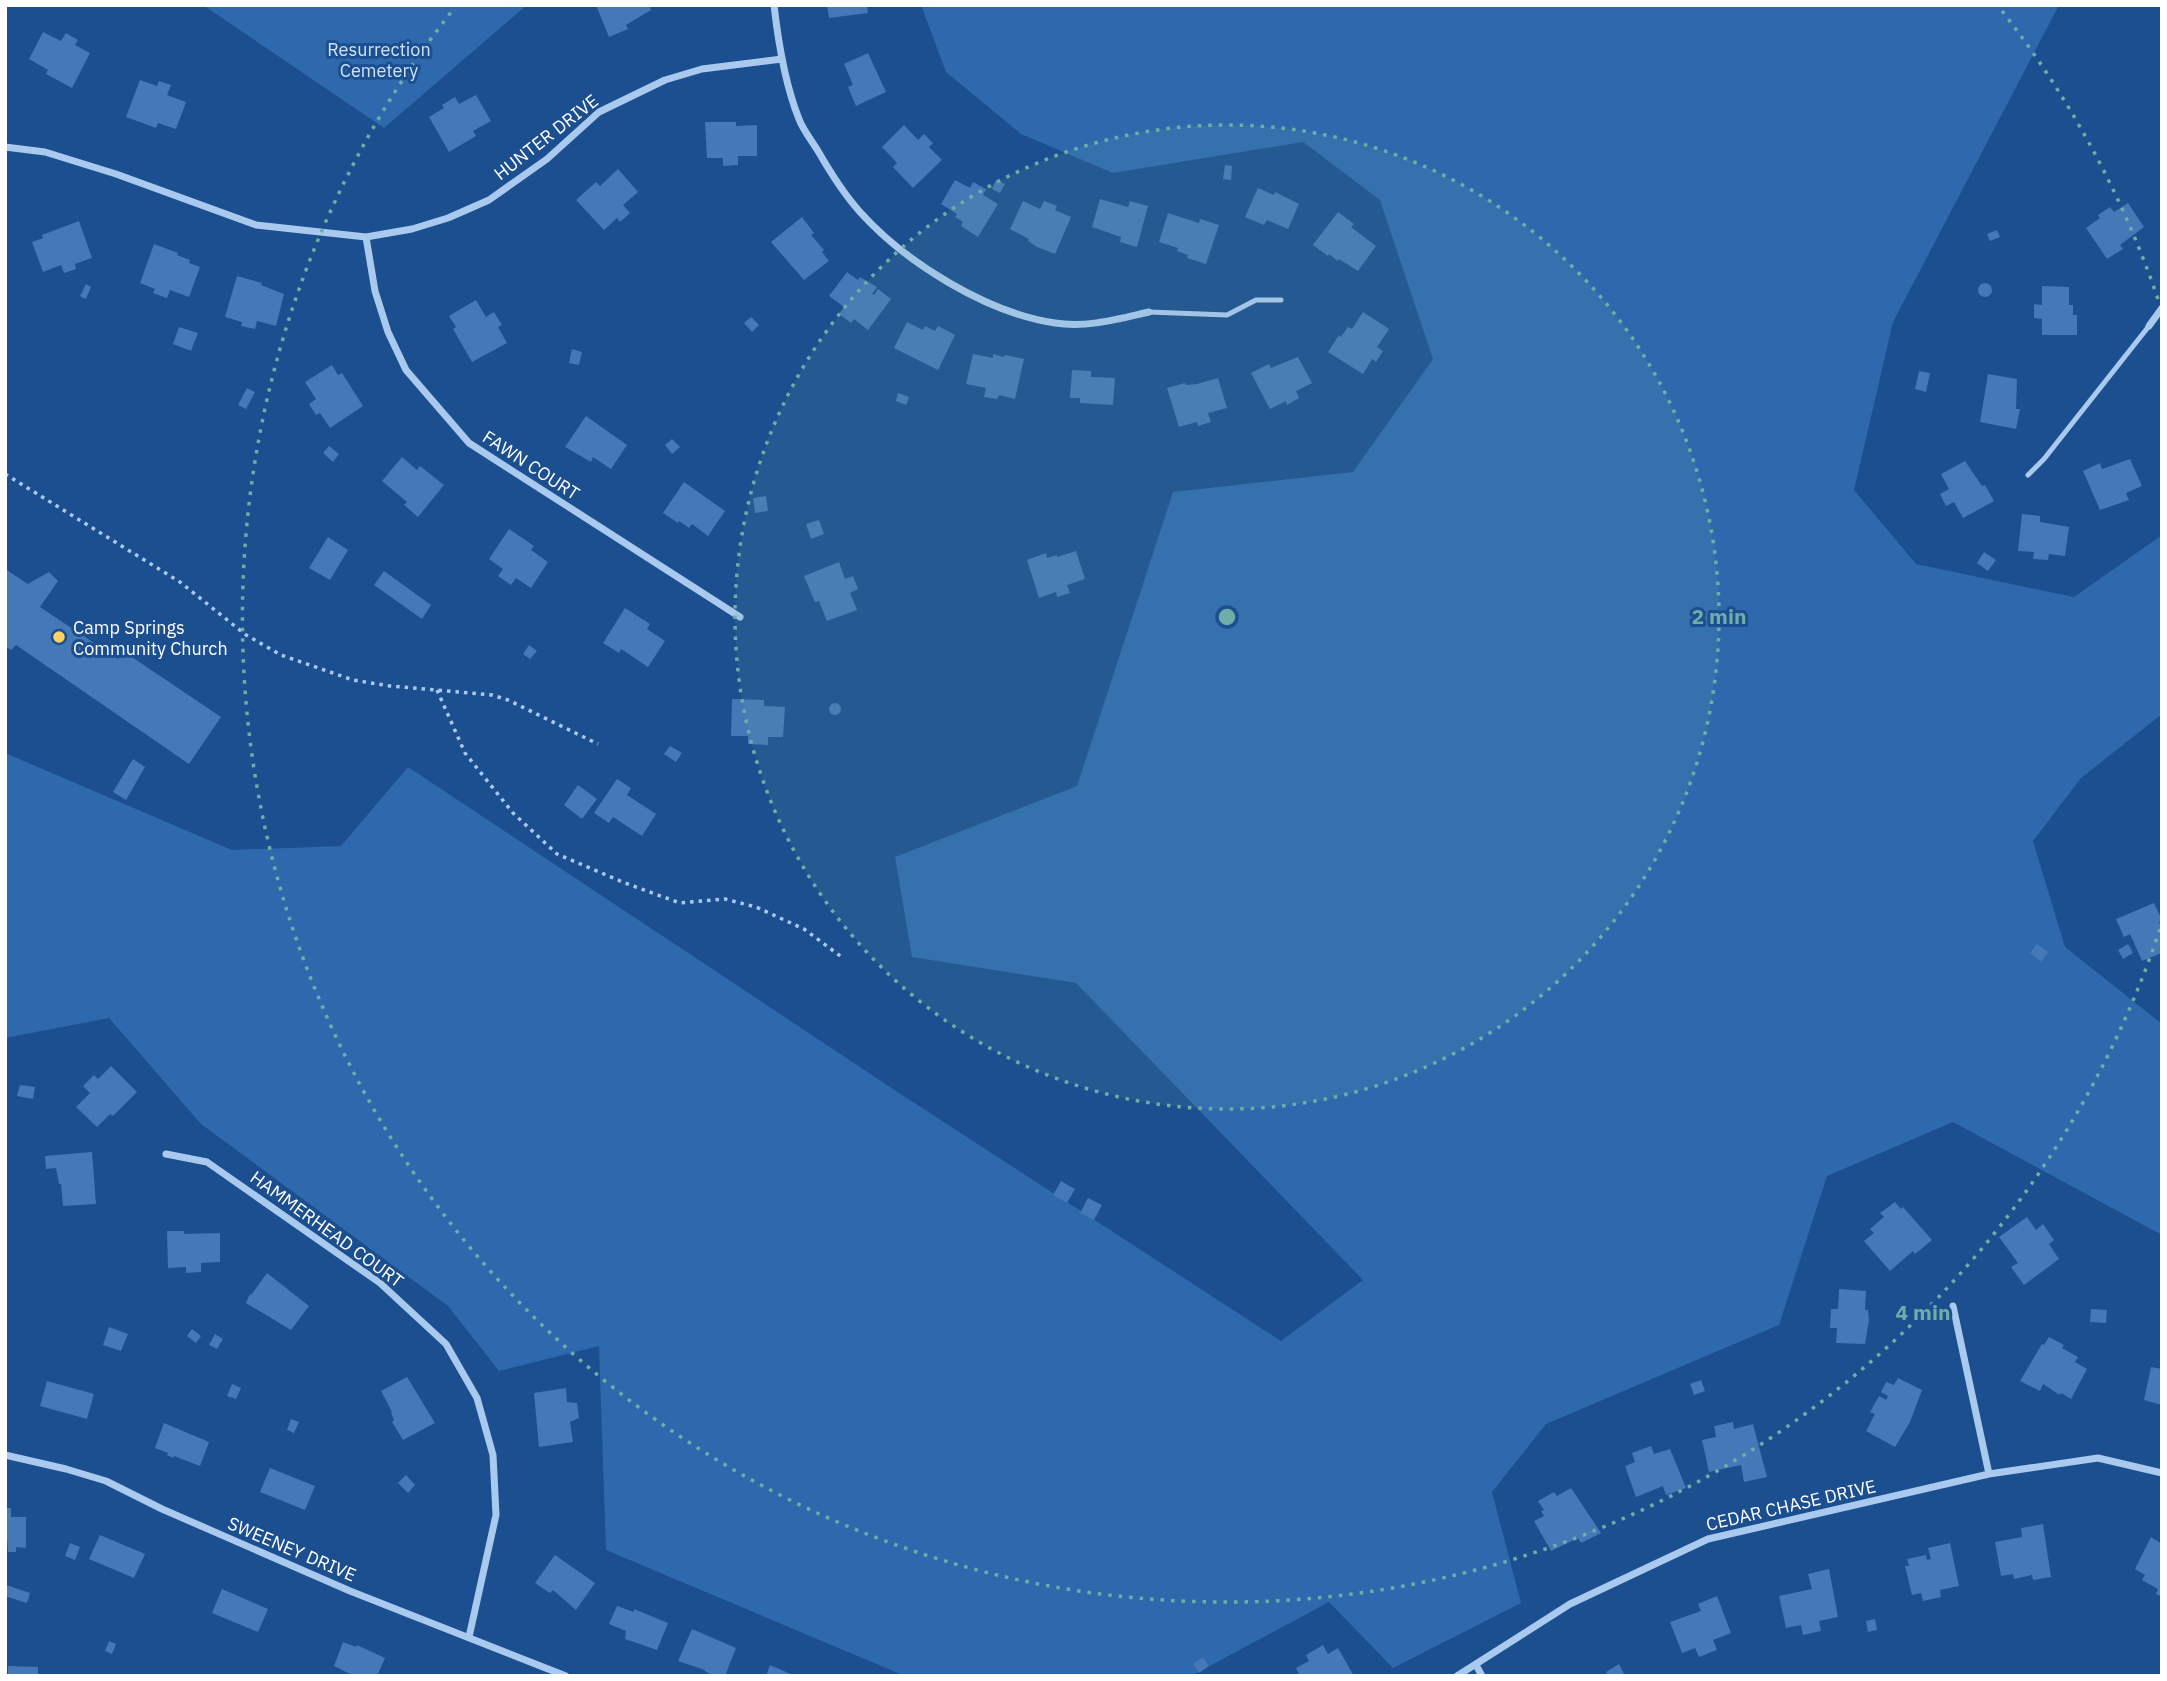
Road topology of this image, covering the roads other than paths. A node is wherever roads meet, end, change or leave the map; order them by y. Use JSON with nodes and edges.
{"nodes":[{"id":1,"x":774,"y":5,"type":"edge"},
{"id":2,"x":782,"y":59,"type":"junction"},
{"id":3,"x":5,"y":147,"type":"edge"},
{"id":4,"x":366,"y":237,"type":"junction"},
{"id":5,"x":1281,"y":300,"type":"dead end"},
{"id":6,"x":2162,"y":308,"type":"edge"},
{"id":7,"x":1149,"y":312,"type":"joint"},
{"id":8,"x":2149,"y":326,"type":"joint"},
{"id":9,"x":2028,"y":475,"type":"dead end"},
{"id":10,"x":740,"y":617,"type":"dead end"},
{"id":11,"x":166,"y":1154,"type":"dead end"},
{"id":12,"x":1953,"y":1306,"type":"dead end"},
{"id":13,"x":5,"y":1455,"type":"edge"},
{"id":14,"x":2162,"y":1473,"type":"edge"},
{"id":15,"x":1989,"y":1474,"type":"junction"},
{"id":16,"x":468,"y":1637,"type":"junction"},
{"id":17,"x":1476,"y":1665,"type":"junction"},
{"id":18,"x":566,"y":1676,"type":"edge"},
{"id":19,"x":1457,"y":1676,"type":"edge"},
{"id":20,"x":1482,"y":1676,"type":"edge"}],
"edges":[{"from":1,"to":2,"type":"street"},
{"from":2,"to":4,"type":"street","name":"HUNTER DRIVE"},
{"from":2,"to":7,"type":"street"},
{"from":3,"to":4,"type":"street","name":"HUNTER DRIVE"},
{"from":4,"to":10,"type":"street","name":"FAWN COURT"},
{"from":5,"to":7,"type":"lane"},
{"from":6,"to":8,"type":"street"},
{"from":8,"to":9,"type":"lane"},
{"from":11,"to":16,"type":"street","name":"HAMMERHEAD COURT"},
{"from":12,"to":15,"type":"street"},
{"from":13,"to":16,"type":"street","name":"SWEENEY DRIVE"},
{"from":14,"to":15,"type":"street","name":"CEDAR CHASE DRIVE"},
{"from":15,"to":17,"type":"street","name":"CEDAR CHASE DRIVE"},
{"from":16,"to":18,"type":"street","name":"SWEENEY DRIVE"},
{"from":17,"to":19,"type":"street","name":"CEDAR CHASE DRIVE"},
{"from":17,"to":20,"type":"street"}]}
